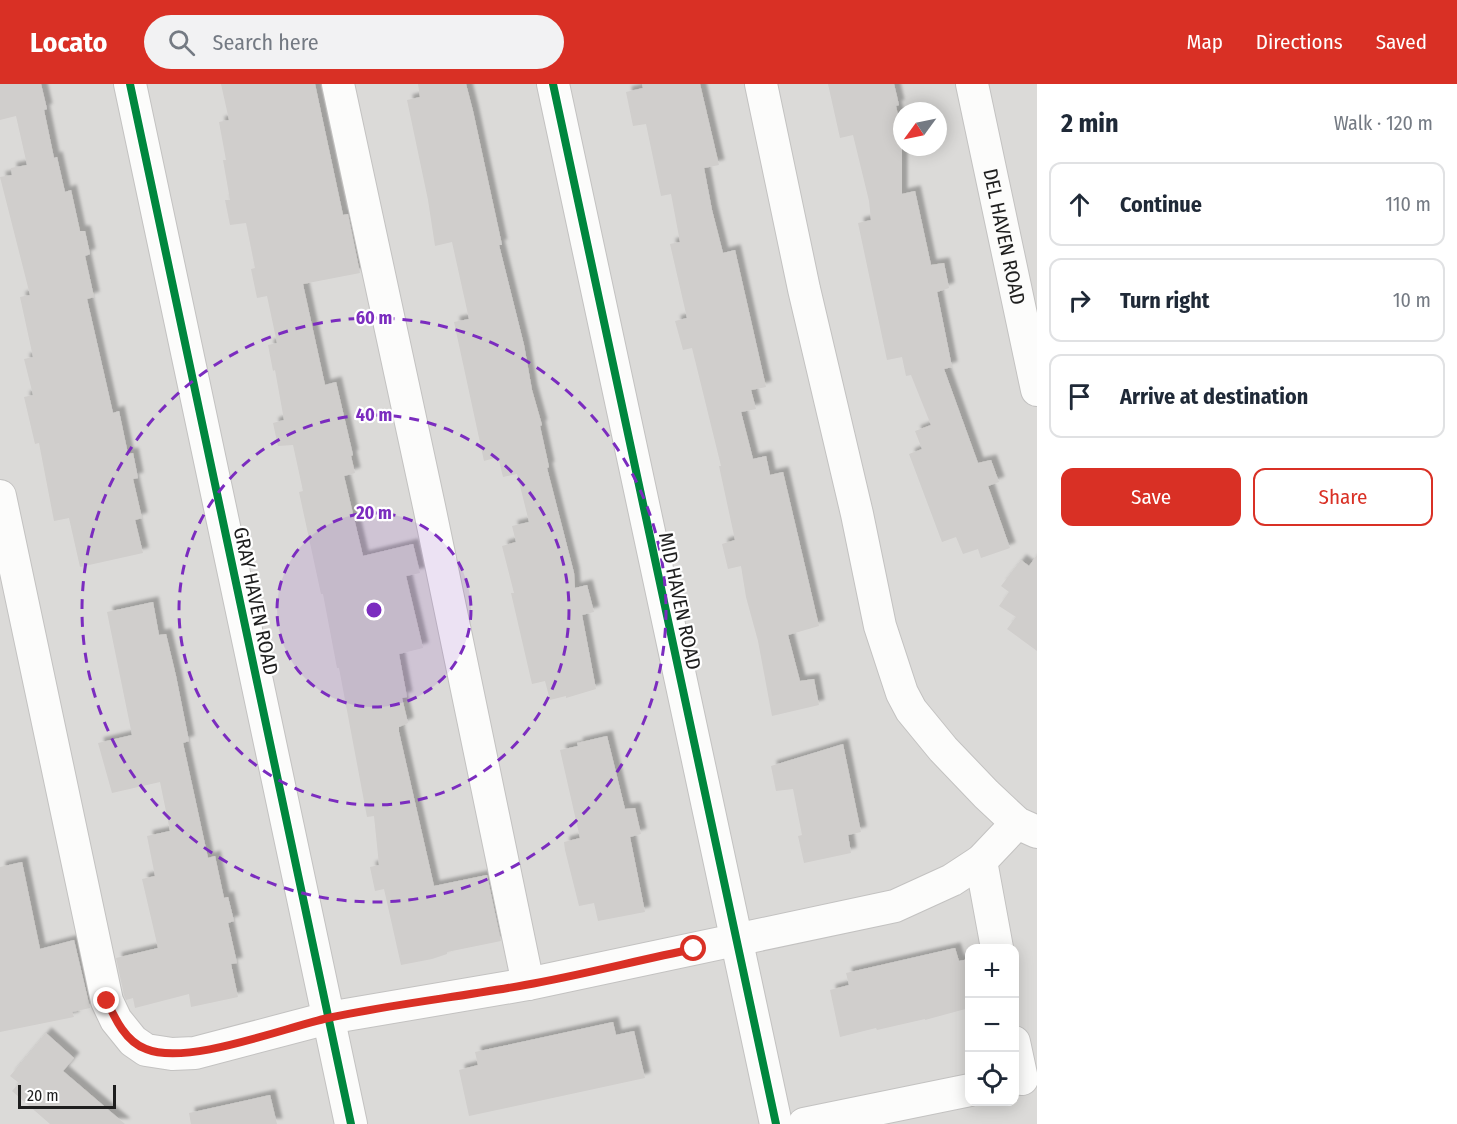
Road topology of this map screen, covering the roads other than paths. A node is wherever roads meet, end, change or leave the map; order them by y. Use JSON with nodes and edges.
{"nodes":[{"id":1,"x":130,"y":84,"type":"edge"},
{"id":2,"x":338,"y":84,"type":"edge"},
{"id":3,"x":553,"y":84,"type":"edge"},
{"id":4,"x":761,"y":84,"type":"edge"},
{"id":5,"x":972,"y":84,"type":"edge"},
{"id":6,"x":1037,"y":390,"type":"edge"},
{"id":7,"x":0,"y":496,"type":"edge"},
{"id":8,"x":1027,"y":828,"type":"edge"},
{"id":9,"x":981,"y":861,"type":"junction"},
{"id":10,"x":735,"y":940,"type":"junction"},
{"id":11,"x":996,"y":944,"type":"edge"},
{"id":12,"x":528,"y":984,"type":"junction"},
{"id":13,"x":328,"y":1018,"type":"junction"},
{"id":14,"x":1017,"y":1052,"type":"edge"},
{"id":15,"x":1024,"y":1078,"type":"edge"},
{"id":16,"x":965,"y":1091,"type":"edge"},
{"id":17,"x":351,"y":1124,"type":"edge"},
{"id":18,"x":776,"y":1124,"type":"edge"},
{"id":19,"x":804,"y":1124,"type":"edge"}],
"edges":[{"from":1,"to":13,"type":"street","name":"GRAY HAVEN ROAD"},
{"from":2,"to":12,"type":"street"},
{"from":3,"to":10,"type":"street","name":"MID HAVEN ROAD"},
{"from":4,"to":8,"type":"street"},
{"from":5,"to":6,"type":"street","name":"DEL HAVEN ROAD"},
{"from":7,"to":13,"type":"street"},
{"from":8,"to":9,"type":"street"},
{"from":9,"to":10,"type":"street"},
{"from":9,"to":11,"type":"street"},
{"from":10,"to":12,"type":"street"},
{"from":10,"to":18,"type":"street","name":"MID HAVEN ROAD"},
{"from":12,"to":13,"type":"street"},
{"from":13,"to":17,"type":"street","name":"GRAY HAVEN ROAD"},
{"from":14,"to":15,"type":"street"},
{"from":16,"to":19,"type":"street"}]}
